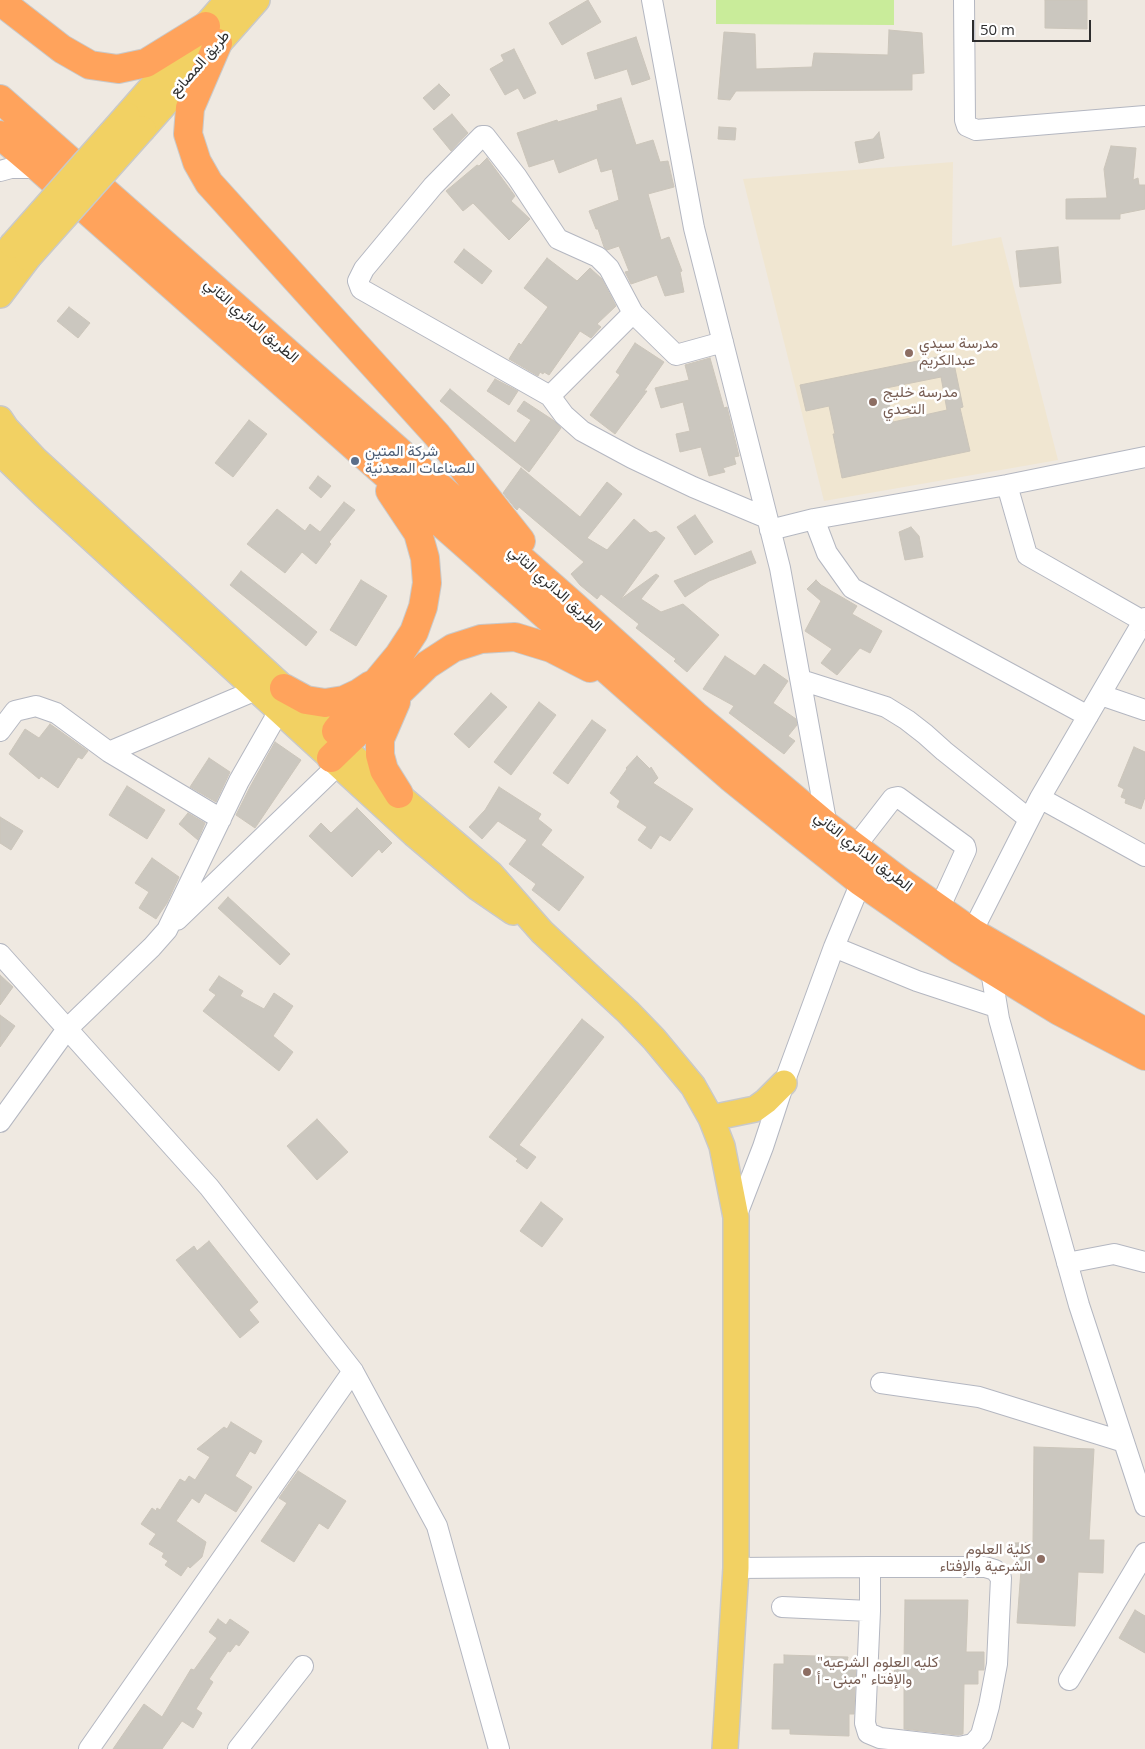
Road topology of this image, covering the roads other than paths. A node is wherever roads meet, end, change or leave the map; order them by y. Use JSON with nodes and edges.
{"nodes":[{"id":1,"x":228,"y":0,"type":"edge"},
{"id":2,"x":257,"y":0,"type":"edge"},
{"id":3,"x":652,"y":0,"type":"edge"},
{"id":4,"x":964,"y":0,"type":"edge"},
{"id":5,"x":0,"y":1,"type":"edge"},
{"id":6,"x":212,"y":34,"type":"junction"},
{"id":7,"x":0,"y":99,"type":"edge"},
{"id":8,"x":1145,"y":116,"type":"edge"},
{"id":9,"x":0,"y":135,"type":"edge"},
{"id":10,"x":39,"y":168,"type":"junction"},
{"id":11,"x":0,"y":171,"type":"edge"},
{"id":12,"x":13,"y":255,"type":"edge"},
{"id":13,"x":0,"y":295,"type":"edge"},
{"id":14,"x":633,"y":313,"type":"junction"},
{"id":15,"x":723,"y":342,"type":"junction"},
{"id":16,"x":550,"y":396,"type":"junction"},
{"id":17,"x":0,"y":419,"type":"edge"},
{"id":18,"x":0,"y":451,"type":"edge"},
{"id":19,"x":365,"y":455,"type":"junction"},
{"id":20,"x":1145,"y":457,"type":"edge"},
{"id":21,"x":1007,"y":485,"type":"junction"},
{"id":22,"x":814,"y":519,"type":"junction"},
{"id":23,"x":769,"y":524,"type":"junction"},
{"id":24,"x":572,"y":604,"type":"junction"},
{"id":25,"x":1142,"y":628,"type":"edge"},
{"id":26,"x":801,"y":680,"type":"junction"},
{"id":27,"x":392,"y":683,"type":"junction"},
{"id":28,"x":256,"y":690,"type":"junction"},
{"id":29,"x":1101,"y":696,"type":"junction"},
{"id":30,"x":282,"y":699,"type":"junction"},
{"id":31,"x":646,"y":704,"type":"junction"},
{"id":32,"x":1145,"y":710,"type":"edge"},
{"id":33,"x":1088,"y":716,"type":"junction"},
{"id":34,"x":0,"y":731,"type":"edge"},
{"id":35,"x":332,"y":750,"type":"junction"},
{"id":36,"x":109,"y":752,"type":"junction"},
{"id":37,"x":399,"y":794,"type":"junction"},
{"id":38,"x":1040,"y":798,"type":"junction"},
{"id":39,"x":221,"y":819,"type":"junction"},
{"id":40,"x":1029,"y":819,"type":"junction"},
{"id":41,"x":827,"y":826,"type":"junction"},
{"id":42,"x":855,"y":847,"type":"junction"},
{"id":43,"x":1145,"y":856,"type":"edge"},
{"id":44,"x":861,"y":882,"type":"junction"},
{"id":45,"x":939,"y":909,"type":"junction"},
{"id":46,"x":167,"y":930,"type":"junction"},
{"id":47,"x":542,"y":932,"type":"junction"},
{"id":48,"x":972,"y":932,"type":"junction"},
{"id":49,"x":834,"y":947,"type":"junction"},
{"id":50,"x":0,"y":954,"type":"edge"},
{"id":51,"x":991,"y":971,"type":"junction"},
{"id":52,"x":996,"y":1007,"type":"junction"},
{"id":53,"x":67,"y":1029,"type":"junction"},
{"id":54,"x":1145,"y":1032,"type":"edge"},
{"id":55,"x":1145,"y":1056,"type":"edge"},
{"id":56,"x":784,"y":1083,"type":"junction"},
{"id":57,"x":711,"y":1118,"type":"junction"},
{"id":58,"x":0,"y":1122,"type":"edge"},
{"id":59,"x":736,"y":1217,"type":"junction"},
{"id":60,"x":1145,"y":1262,"type":"edge"},
{"id":61,"x":1067,"y":1263,"type":"junction"},
{"id":62,"x":353,"y":1371,"type":"junction"},
{"id":63,"x":881,"y":1382,"type":"dead end"},
{"id":64,"x":1124,"y":1442,"type":"junction"},
{"id":65,"x":1145,"y":1506,"type":"edge"},
{"id":66,"x":1145,"y":1553,"type":"edge"},
{"id":67,"x":870,"y":1567,"type":"junction"},
{"id":68,"x":736,"y":1568,"type":"junction"},
{"id":69,"x":782,"y":1607,"type":"dead end"},
{"id":70,"x":870,"y":1611,"type":"junction"},
{"id":71,"x":303,"y":1666,"type":"dead end"},
{"id":72,"x":1069,"y":1680,"type":"dead end"},
{"id":73,"x":89,"y":1749,"type":"edge"},
{"id":74,"x":238,"y":1749,"type":"edge"},
{"id":75,"x":498,"y":1749,"type":"edge"},
{"id":76,"x":724,"y":1749,"type":"edge"}],
"edges":[{"from":1,"to":6,"type":"main road","name":"طريق المصانع"},
{"from":2,"to":6,"type":"main road","name":"طريق المصانع"},
{"from":3,"to":15,"type":"street"},
{"from":4,"to":8,"type":"street"},
{"from":5,"to":6,"type":"highway"},
{"from":6,"to":12,"type":"main road","name":"طريق المصانع","bridge":true},
{"from":6,"to":24,"type":"highway"},
{"from":7,"to":24,"type":"highway","name":"الطريق الدائري الثاني"},
{"from":9,"to":10,"type":"highway","name":"الطريق الدائري الثاني"},
{"from":10,"to":11,"type":"street"},
{"from":10,"to":19,"type":"highway","name":"الطريق الدائري الثاني"},
{"from":12,"to":13,"type":"main road","name":"طريق المصانع"},
{"from":14,"to":15,"type":"street"},
{"from":14,"to":16,"type":"street"},
{"from":14,"to":16,"type":"street"},
{"from":15,"to":23,"type":"street"},
{"from":16,"to":23,"type":"street"},
{"from":17,"to":30,"type":"main road"},
{"from":18,"to":28,"type":"main road"},
{"from":19,"to":27,"type":"highway"},
{"from":19,"to":31,"type":"highway","name":"الطريق الدائري الثاني"},
{"from":20,"to":21,"type":"street"},
{"from":21,"to":22,"type":"street"},
{"from":21,"to":25,"type":"street"},
{"from":22,"to":23,"type":"street"},
{"from":22,"to":33,"type":"street"},
{"from":23,"to":26,"type":"street"},
{"from":24,"to":41,"type":"highway","name":"الطريق الدائري الثاني"},
{"from":25,"to":29,"type":"street"},
{"from":26,"to":40,"type":"street"},
{"from":26,"to":41,"type":"street"},
{"from":27,"to":30,"type":"highway"},
{"from":27,"to":31,"type":"highway"},
{"from":27,"to":35,"type":"highway"},
{"from":27,"to":37,"type":"highway"},
{"from":28,"to":30,"type":"main road"},
{"from":28,"to":36,"type":"street"},
{"from":29,"to":32,"type":"street"},
{"from":29,"to":33,"type":"street"},
{"from":30,"to":35,"type":"main road"},
{"from":30,"to":39,"type":"street"},
{"from":31,"to":44,"type":"highway","name":"الطريق الدائري الثاني"},
{"from":33,"to":38,"type":"street"},
{"from":34,"to":36,"type":"street"},
{"from":35,"to":37,"type":"main road"},
{"from":35,"to":46,"type":"street"},
{"from":35,"to":47,"type":"main road"},
{"from":36,"to":39,"type":"street"},
{"from":37,"to":47,"type":"main road"},
{"from":38,"to":40,"type":"street"},
{"from":38,"to":43,"type":"street"},
{"from":39,"to":46,"type":"street"},
{"from":40,"to":48,"type":"street"},
{"from":41,"to":42,"type":"highway","name":"الطريق الدائري الثاني"},
{"from":42,"to":45,"type":"highway","name":"الطريق الدائري الثاني"},
{"from":42,"to":45,"type":"street"},
{"from":44,"to":49,"type":"street"},
{"from":44,"to":51,"type":"highway","name":"الطريق الدائري الثاني"},
{"from":45,"to":48,"type":"highway","name":"الطريق الدائري الثاني"},
{"from":46,"to":53,"type":"street"},
{"from":47,"to":57,"type":"main road"},
{"from":48,"to":54,"type":"highway","name":"الطريق الدائري الثاني"},
{"from":49,"to":52,"type":"street"},
{"from":49,"to":56,"type":"street"},
{"from":50,"to":53,"type":"street"},
{"from":51,"to":52,"type":"street"},
{"from":51,"to":55,"type":"highway","name":"الطريق الدائري الثاني"},
{"from":52,"to":61,"type":"street"},
{"from":53,"to":58,"type":"street"},
{"from":53,"to":62,"type":"street"},
{"from":56,"to":57,"type":"main road"},
{"from":56,"to":59,"type":"street"},
{"from":57,"to":59,"type":"main road"},
{"from":59,"to":68,"type":"main road"},
{"from":60,"to":61,"type":"street"},
{"from":61,"to":64,"type":"street"},
{"from":62,"to":73,"type":"street"},
{"from":62,"to":75,"type":"street"},
{"from":63,"to":64,"type":"street"},
{"from":64,"to":65,"type":"street"},
{"from":66,"to":72,"type":"street"},
{"from":67,"to":68,"type":"street"},
{"from":67,"to":70,"type":"street"},
{"from":67,"to":70,"type":"street"},
{"from":68,"to":76,"type":"main road"},
{"from":69,"to":70,"type":"street"},
{"from":71,"to":74,"type":"street"}]}
